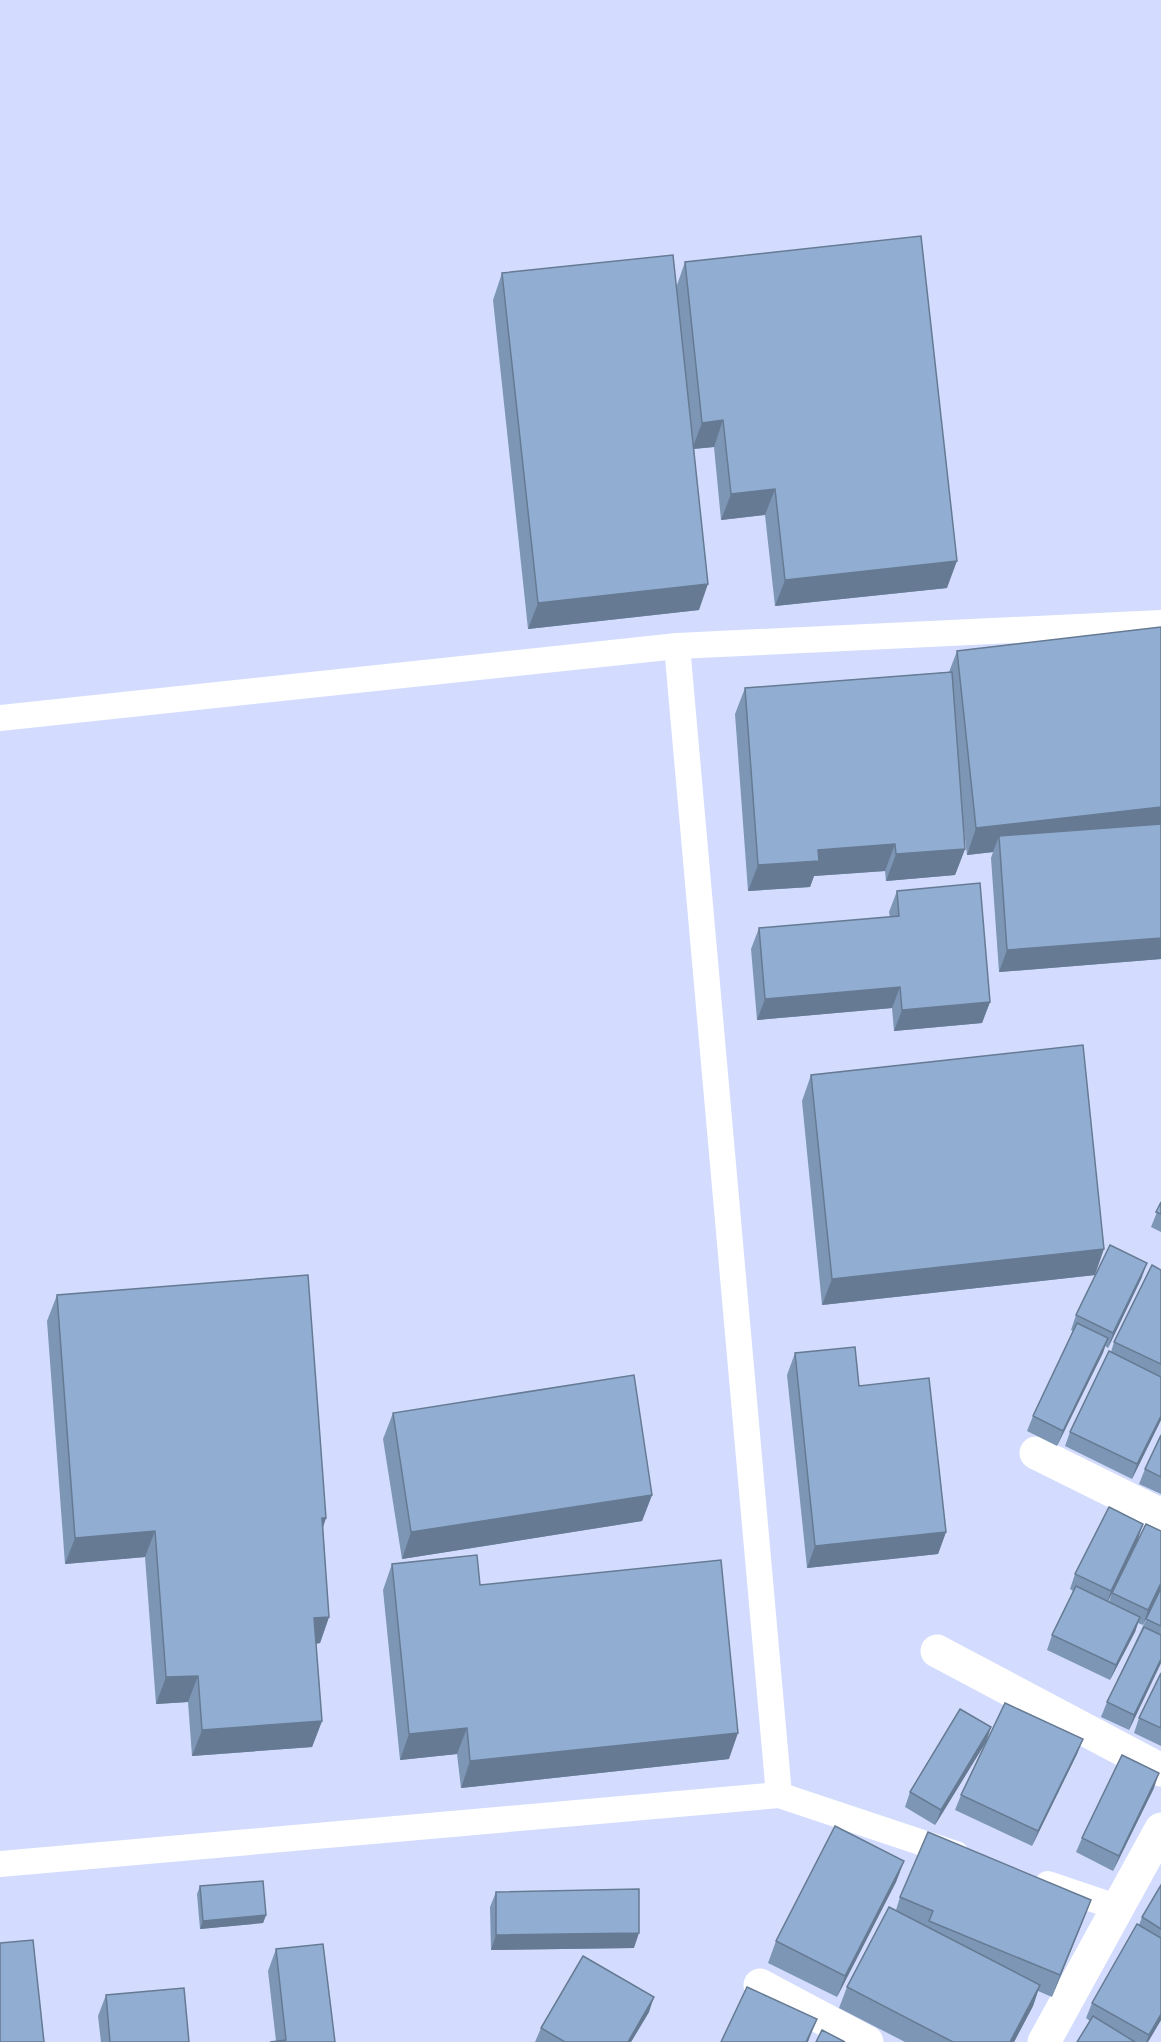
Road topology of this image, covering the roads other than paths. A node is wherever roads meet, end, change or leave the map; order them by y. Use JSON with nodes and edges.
{"nodes":[{"id":1,"x":1161,"y":623,"type":"edge"},
{"id":2,"x":676,"y":646,"type":"junction"},
{"id":3,"x":0,"y":718,"type":"edge"},
{"id":4,"x":1036,"y":1453,"type":"dead end"},
{"id":5,"x":1161,"y":1515,"type":"edge"},
{"id":6,"x":938,"y":1651,"type":"dead end"},
{"id":7,"x":1161,"y":1770,"type":"edge"},
{"id":8,"x":779,"y":1796,"type":"junction"},
{"id":9,"x":1161,"y":1829,"type":"edge"},
{"id":10,"x":983,"y":1863,"type":"edge"},
{"id":11,"x":0,"y":1864,"type":"edge"},
{"id":12,"x":1028,"y":1878,"type":"edge"},
{"id":13,"x":1119,"y":1908,"type":"junction"},
{"id":14,"x":760,"y":1985,"type":"dead end"},
{"id":15,"x":867,"y":2042,"type":"edge"},
{"id":16,"x":1044,"y":2042,"type":"edge"}],
"edges":[{"from":1,"to":2,"type":"lane"},
{"from":2,"to":3,"type":"lane"},
{"from":2,"to":8,"type":"lane"},
{"from":4,"to":5,"type":"street"},
{"from":6,"to":7,"type":"street"},
{"from":8,"to":10,"type":"lane"},
{"from":8,"to":11,"type":"lane"},
{"from":9,"to":13,"type":"street"},
{"from":12,"to":13,"type":"lane"},
{"from":13,"to":16,"type":"street"},
{"from":14,"to":15,"type":"street"}]}
